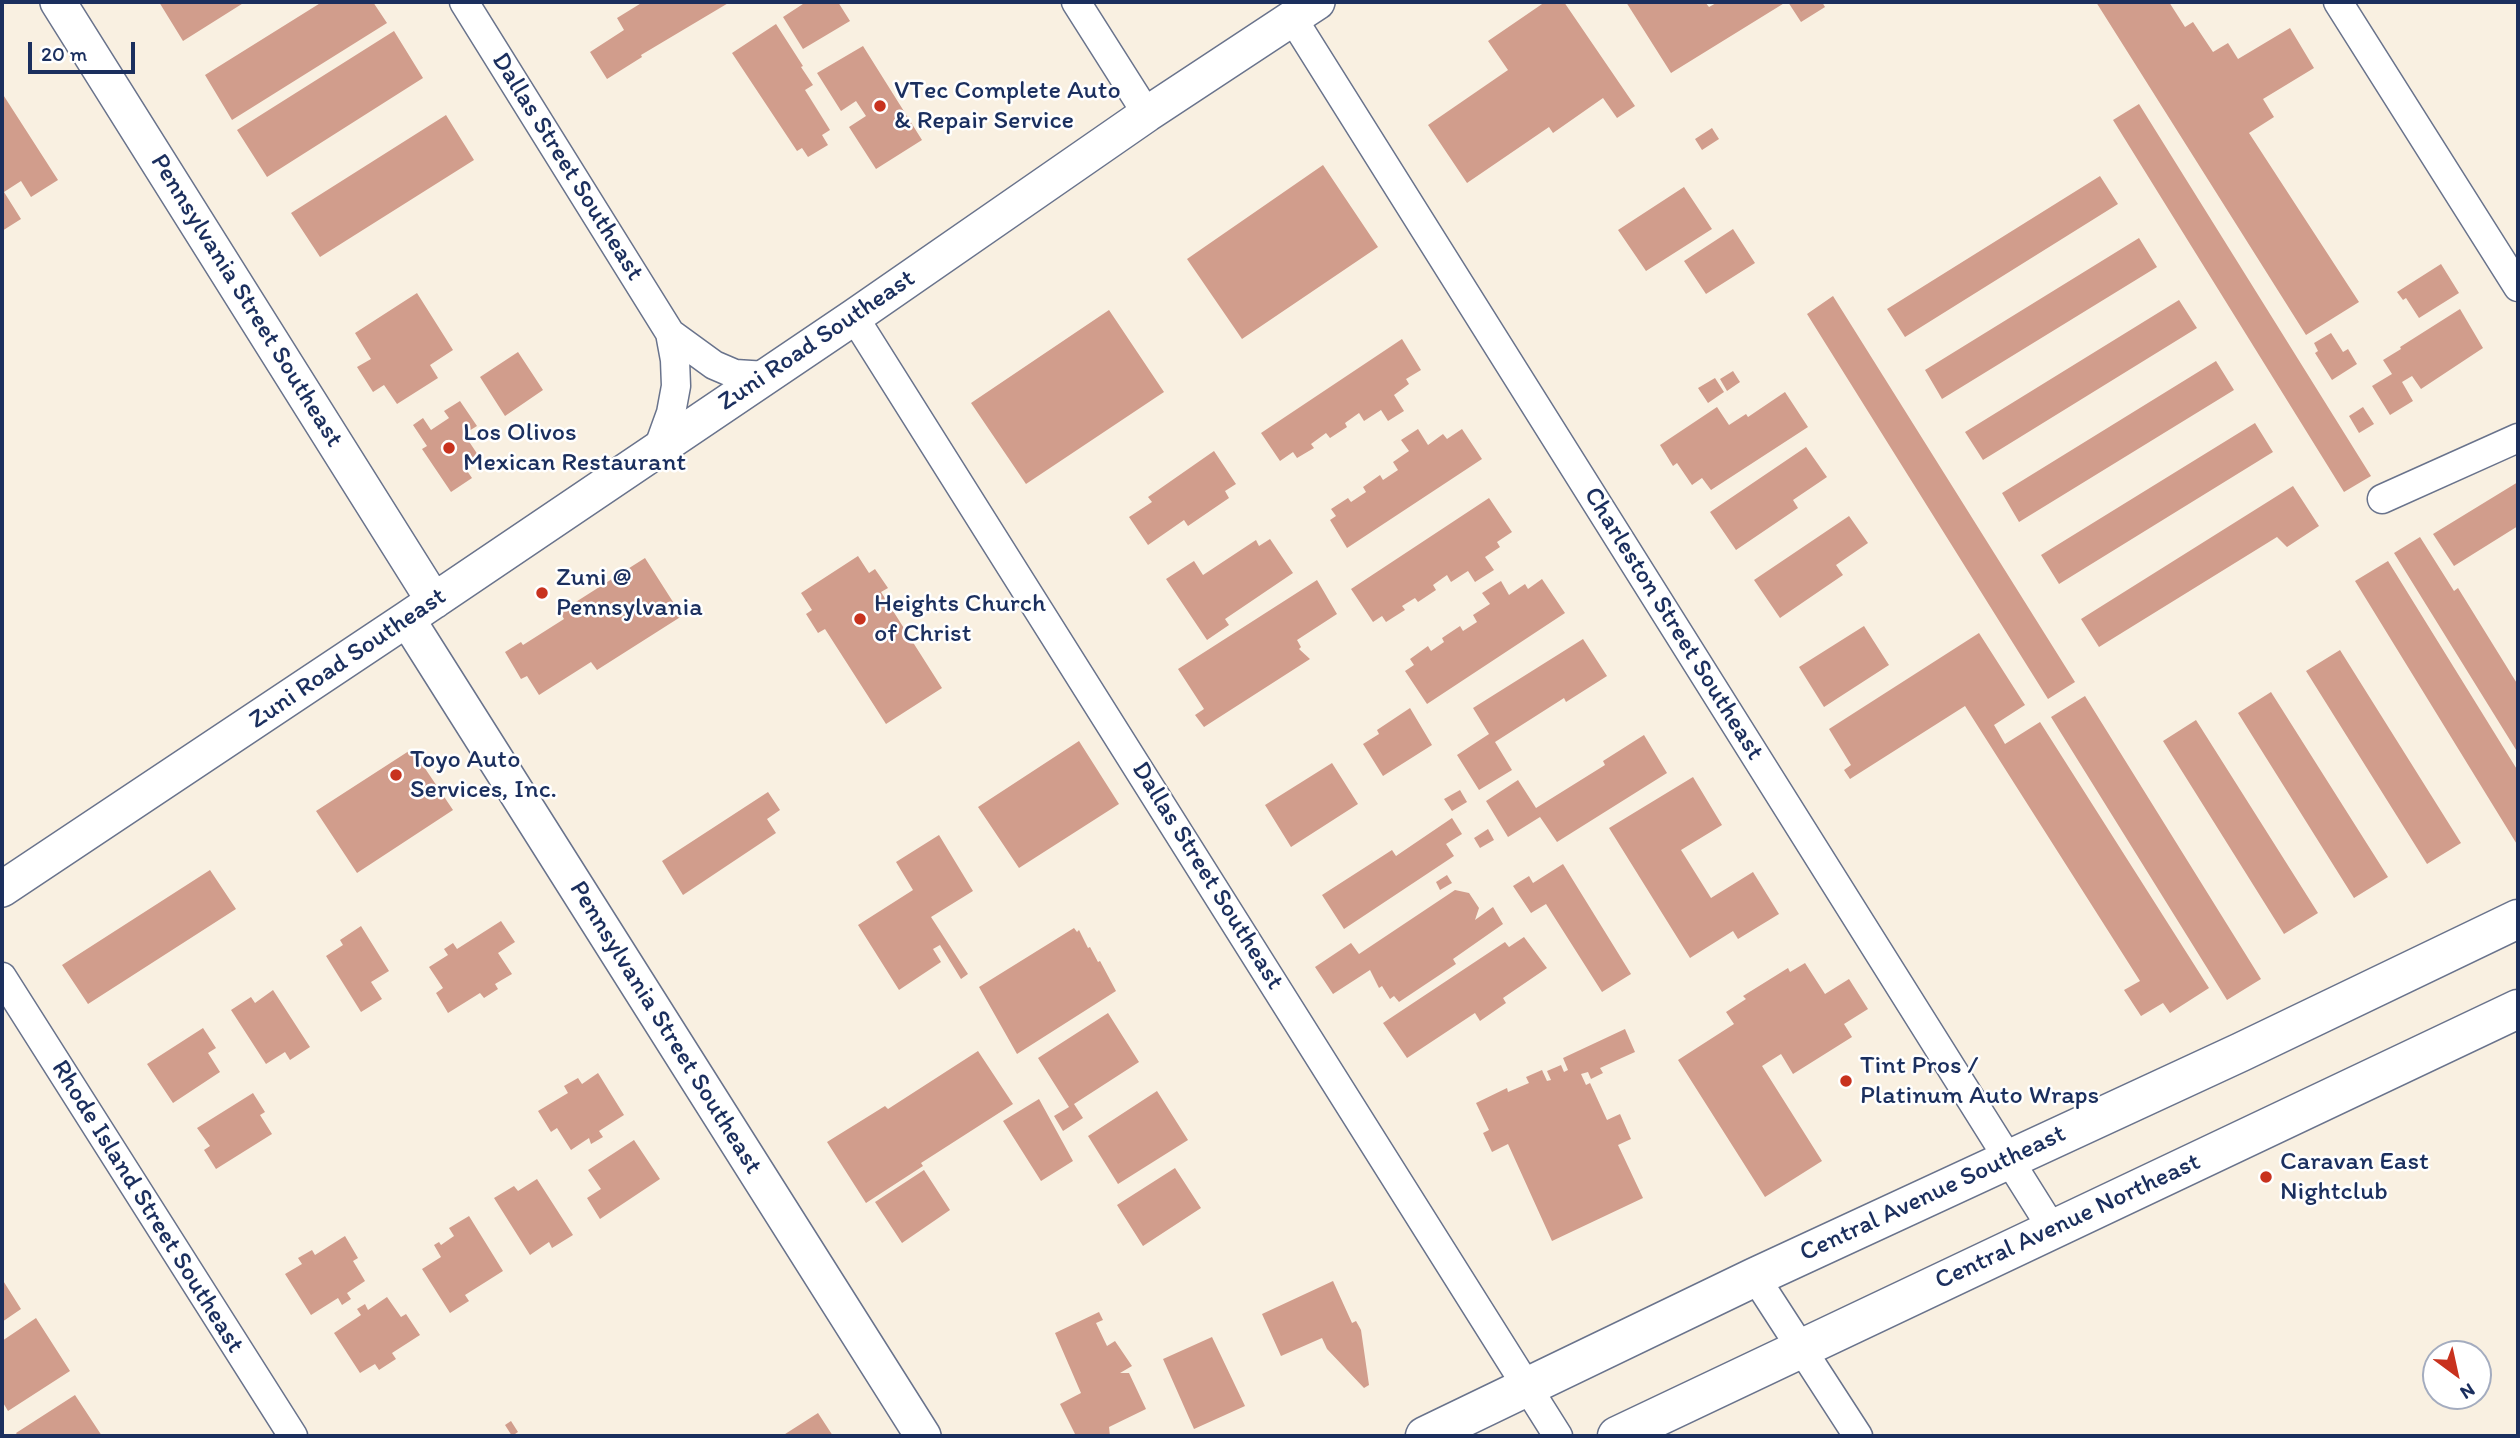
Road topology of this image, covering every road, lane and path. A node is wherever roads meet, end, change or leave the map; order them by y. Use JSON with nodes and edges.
{"nodes":[{"id":1,"x":58,"y":2,"type":"edge"},
{"id":2,"x":464,"y":2,"type":"edge"},
{"id":3,"x":1076,"y":2,"type":"edge"},
{"id":4,"x":2338,"y":2,"type":"edge"},
{"id":5,"x":1305,"y":10,"type":"edge"},
{"id":6,"x":1147,"y":114,"type":"junction"},
{"id":7,"x":2518,"y":287,"type":"edge"},
{"id":8,"x":854,"y":317,"type":"junction"},
{"id":9,"x":670,"y":333,"type":"junction"},
{"id":10,"x":766,"y":376,"type":"junction"},
{"id":11,"x":2518,"y":438,"type":"edge"},
{"id":12,"x":658,"y":449,"type":"junction"},
{"id":13,"x":2382,"y":499,"type":"dead end"},
{"id":14,"x":421,"y":610,"type":"junction"},
{"id":15,"x":2,"y":889,"type":"edge"},
{"id":16,"x":2518,"y":919,"type":"edge"},
{"id":17,"x":2,"y":978,"type":"edge"},
{"id":18,"x":2518,"y":1009,"type":"edge"},
{"id":19,"x":2010,"y":1158,"type":"junction"},
{"id":20,"x":2053,"y":1230,"type":"junction"},
{"id":21,"x":1755,"y":1277,"type":"junction"},
{"id":22,"x":1801,"y":1348,"type":"junction"},
{"id":23,"x":1527,"y":1386,"type":"junction"},
{"id":24,"x":293,"y":1436,"type":"edge"},
{"id":25,"x":923,"y":1436,"type":"edge"},
{"id":26,"x":1426,"y":1436,"type":"edge"},
{"id":27,"x":1558,"y":1436,"type":"edge"},
{"id":28,"x":1617,"y":1436,"type":"edge"},
{"id":29,"x":1858,"y":1436,"type":"edge"}],
"edges":[{"from":1,"to":14,"type":"street","name":"Pennsylvania Street Southeast"},
{"from":2,"to":9,"type":"street","name":"Dallas Street Southeast"},
{"from":3,"to":6,"type":"street"},
{"from":4,"to":7,"type":"street"},
{"from":5,"to":6,"type":"street","name":"Zuni Road Southeast"},
{"from":5,"to":19,"type":"street","name":"Charleston Street Southeast"},
{"from":6,"to":8,"type":"street","name":"Zuni Road Southeast"},
{"from":8,"to":10,"type":"street","name":"Zuni Road Southeast"},
{"from":8,"to":23,"type":"street","name":"Dallas Street Southeast"},
{"from":9,"to":10,"type":"street","name":"Dallas Street Southeast"},
{"from":9,"to":12,"type":"street","name":"Dallas Street Southeast"},
{"from":10,"to":12,"type":"street","name":"Zuni Road Southeast"},
{"from":11,"to":13,"type":"street"},
{"from":12,"to":14,"type":"street","name":"Zuni Road Southeast"},
{"from":14,"to":15,"type":"street","name":"Zuni Road Southeast"},
{"from":14,"to":25,"type":"street","name":"Pennsylvania Street Southeast"},
{"from":16,"to":19,"type":"main road","name":"Central Avenue Southeast"},
{"from":17,"to":24,"type":"street","name":"Rhode Island Street Southeast"},
{"from":18,"to":20,"type":"main road","name":"Central Avenue Northeast"},
{"from":19,"to":20,"type":"street","name":"Charleston Street Southeast"},
{"from":19,"to":21,"type":"main road","name":"Central Avenue Southeast"},
{"from":20,"to":22,"type":"main road","name":"Central Avenue Northeast"},
{"from":21,"to":22,"type":"street"},
{"from":21,"to":23,"type":"main road","name":"Central Avenue Southeast"},
{"from":22,"to":28,"type":"main road","name":"Central Avenue Northeast"},
{"from":22,"to":29,"type":"street"},
{"from":23,"to":26,"type":"main road","name":"Central Avenue Southeast"},
{"from":23,"to":27,"type":"street","name":"Dallas Street Southeast"}]}
